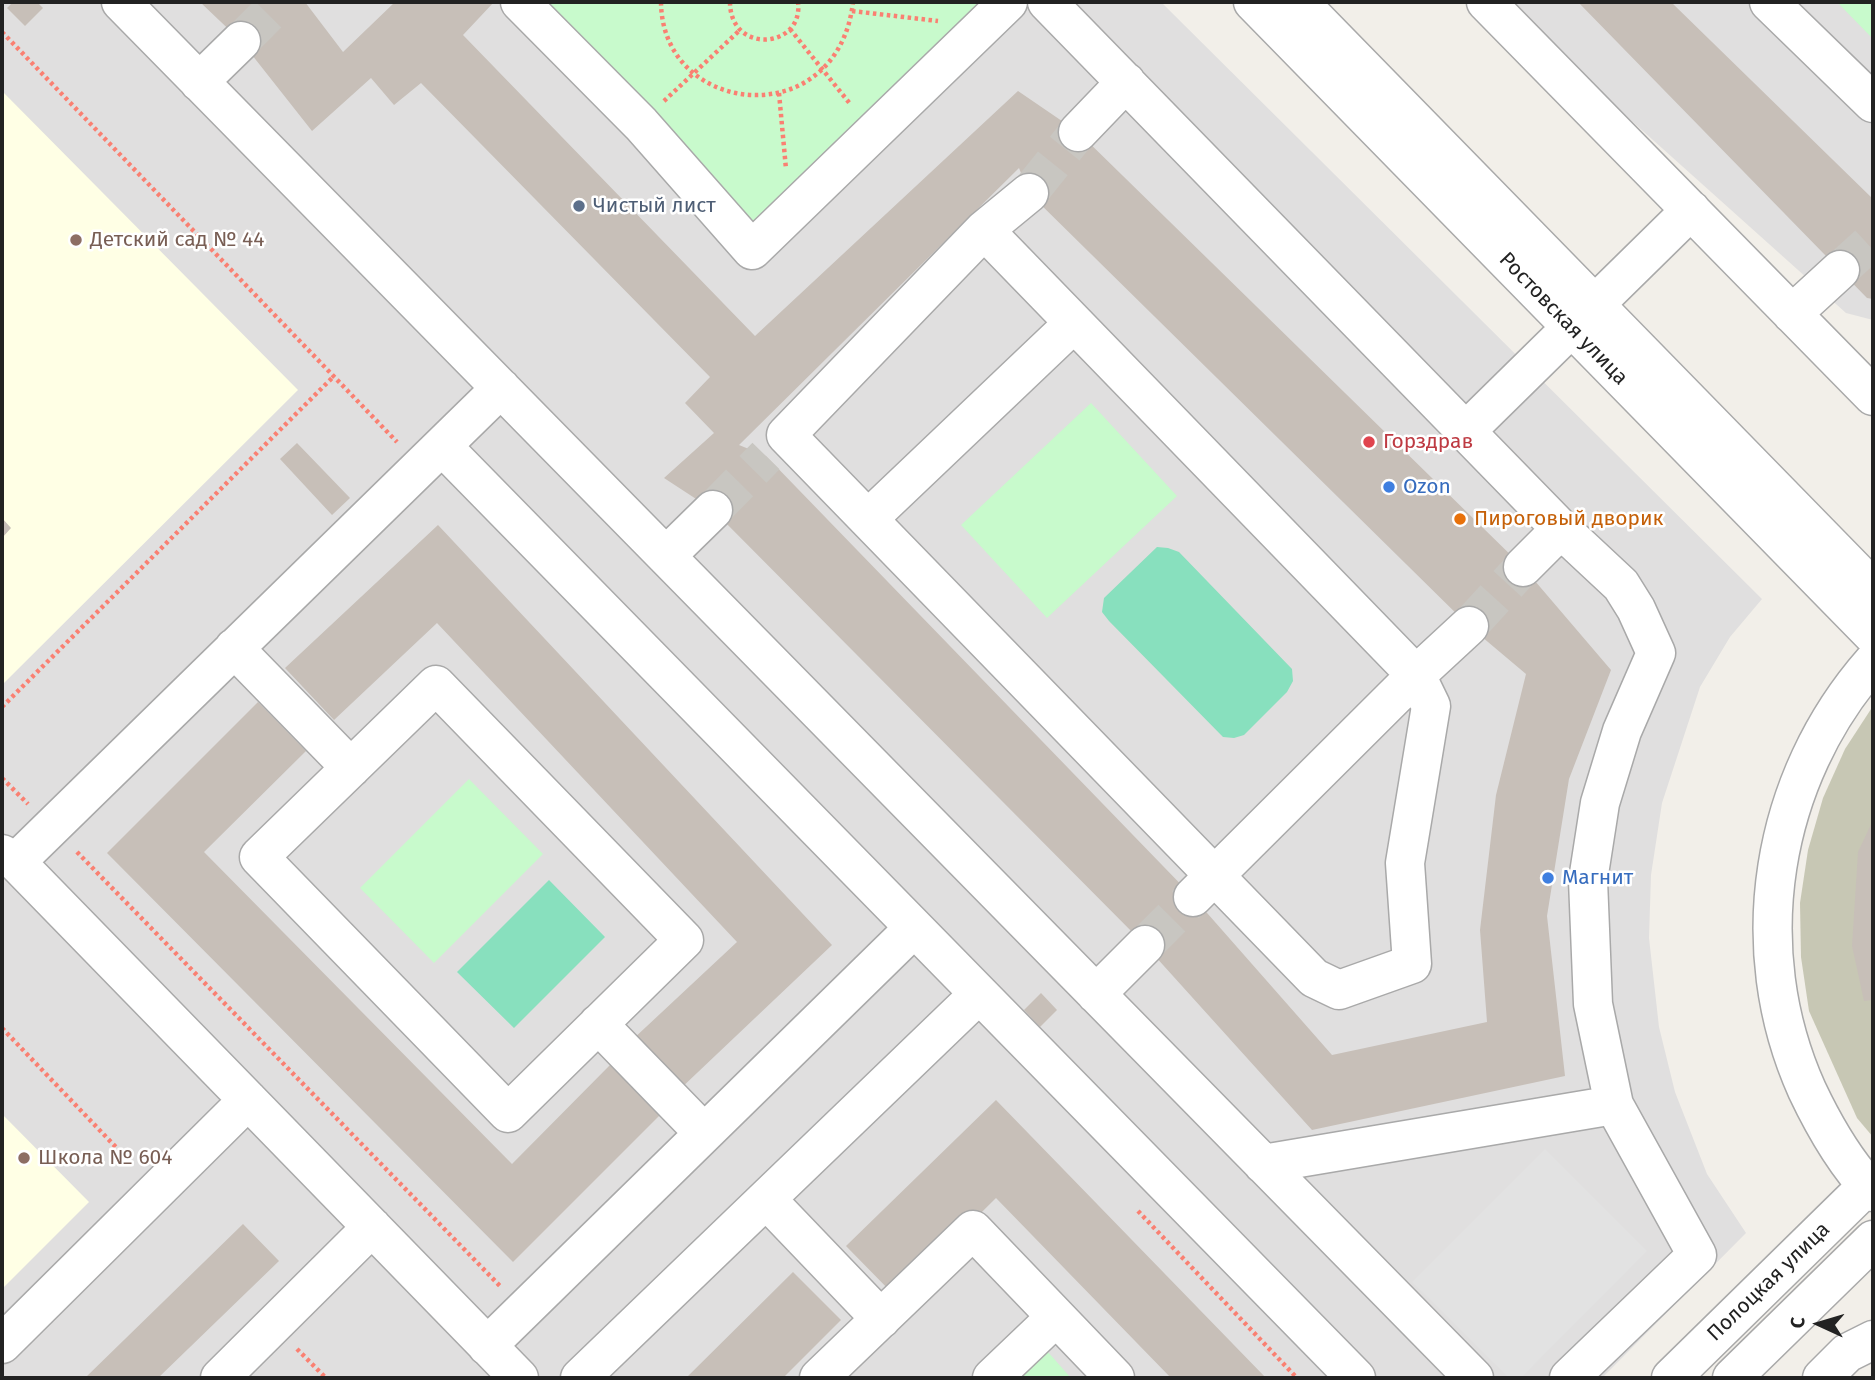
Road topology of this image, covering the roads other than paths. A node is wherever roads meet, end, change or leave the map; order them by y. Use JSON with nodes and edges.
{"nodes":[{"id":1,"x":121,"y":2,"type":"edge"},
{"id":2,"x":520,"y":2,"type":"edge"},
{"id":3,"x":1047,"y":2,"type":"edge"},
{"id":4,"x":1253,"y":2,"type":"edge"},
{"id":5,"x":1299,"y":2,"type":"edge"},
{"id":6,"x":1486,"y":2,"type":"edge"},
{"id":7,"x":1769,"y":2,"type":"edge"},
{"id":8,"x":996,"y":14,"type":"edge"},
{"id":9,"x":241,"y":41,"type":"tunnel mouth"},
{"id":10,"x":200,"y":82,"type":"junction"},
{"id":11,"x":1126,"y":82,"type":"junction"},
{"id":12,"x":1873,"y":103,"type":"edge"},
{"id":13,"x":1077,"y":132,"type":"tunnel mouth"},
{"id":14,"x":1029,"y":193,"type":"tunnel mouth"},
{"id":15,"x":1690,"y":210,"type":"junction"},
{"id":16,"x":984,"y":230,"type":"junction"},
{"id":17,"x":1840,"y":270,"type":"tunnel mouth"},
{"id":18,"x":1792,"y":314,"type":"junction"},
{"id":19,"x":1583,"y":316,"type":"junction"},
{"id":20,"x":1074,"y":323,"type":"junction"},
{"id":21,"x":501,"y":388,"type":"junction"},
{"id":22,"x":1873,"y":396,"type":"edge"},
{"id":23,"x":1466,"y":431,"type":"junction"},
{"id":24,"x":442,"y":446,"type":"junction"},
{"id":25,"x":713,"y":510,"type":"tunnel mouth"},
{"id":26,"x":868,"y":519,"type":"junction"},
{"id":27,"x":1561,"y":529,"type":"junction"},
{"id":28,"x":666,"y":556,"type":"junction"},
{"id":29,"x":1523,"y":567,"type":"tunnel mouth"},
{"id":30,"x":1873,"y":589,"type":"edge"},
{"id":31,"x":1469,"y":626,"type":"tunnel mouth"},
{"id":32,"x":1873,"y":635,"type":"edge"},
{"id":33,"x":234,"y":648,"type":"junction"},
{"id":34,"x":1873,"y":662,"type":"edge"},
{"id":35,"x":1416,"y":675,"type":"junction"},
{"id":36,"x":351,"y":768,"type":"junction"},
{"id":37,"x":9,"y":858,"type":"edge"},
{"id":38,"x":1204,"y":886,"type":"junction"},
{"id":39,"x":914,"y":928,"type":"junction"},
{"id":40,"x":1145,"y":945,"type":"tunnel mouth"},
{"id":41,"x":979,"y":994,"type":"junction"},
{"id":42,"x":1096,"y":994,"type":"junction"},
{"id":43,"x":598,"y":1024,"type":"junction"},
{"id":44,"x":248,"y":1100,"type":"junction"},
{"id":45,"x":1614,"y":1104,"type":"junction"},
{"id":46,"x":704,"y":1133,"type":"junction"},
{"id":47,"x":1263,"y":1164,"type":"junction"},
{"id":48,"x":1870,"y":1189,"type":"edge"},
{"id":49,"x":766,"y":1199,"type":"junction"},
{"id":50,"x":372,"y":1227,"type":"junction"},
{"id":51,"x":1873,"y":1240,"type":"edge"},
{"id":52,"x":1056,"y":1317,"type":"junction"},
{"id":53,"x":881,"y":1319,"type":"junction"},
{"id":54,"x":1873,"y":1340,"type":"edge"},
{"id":55,"x":2,"y":1344,"type":"edge"},
{"id":56,"x":487,"y":1346,"type":"junction"},
{"id":57,"x":220,"y":1378,"type":"edge"},
{"id":58,"x":519,"y":1378,"type":"edge"},
{"id":59,"x":580,"y":1378,"type":"edge"},
{"id":60,"x":819,"y":1378,"type":"edge"},
{"id":61,"x":992,"y":1378,"type":"edge"},
{"id":62,"x":1115,"y":1378,"type":"edge"},
{"id":63,"x":1356,"y":1378,"type":"edge"},
{"id":64,"x":1474,"y":1378,"type":"edge"},
{"id":65,"x":1569,"y":1378,"type":"edge"},
{"id":66,"x":1671,"y":1378,"type":"edge"},
{"id":67,"x":1732,"y":1378,"type":"edge"},
{"id":68,"x":1822,"y":1378,"type":"edge"}],
"edges":[{"from":1,"to":10,"type":"street"},
{"from":2,"to":8,"type":"street"},
{"from":3,"to":11,"type":"street"},
{"from":4,"to":19,"type":"street","name":"Ростовская улица"},
{"from":5,"to":19,"type":"street","name":"Ростовская улица"},
{"from":6,"to":15,"type":"street"},
{"from":7,"to":12,"type":"street"},
{"from":9,"to":10,"type":"street"},
{"from":10,"to":21,"type":"street"},
{"from":11,"to":13,"type":"street"},
{"from":11,"to":23,"type":"street"},
{"from":14,"to":16,"type":"street"},
{"from":15,"to":18,"type":"street"},
{"from":15,"to":19,"type":"street"},
{"from":16,"to":20,"type":"street"},
{"from":16,"to":26,"type":"street"},
{"from":17,"to":18,"type":"street"},
{"from":18,"to":22,"type":"street"},
{"from":19,"to":23,"type":"street"},
{"from":19,"to":30,"type":"street","name":"Ростовская улица"},
{"from":19,"to":32,"type":"street","name":"Ростовская улица"},
{"from":20,"to":26,"type":"street"},
{"from":20,"to":35,"type":"street"},
{"from":21,"to":24,"type":"street"},
{"from":21,"to":28,"type":"street"},
{"from":23,"to":27,"type":"street"},
{"from":24,"to":33,"type":"street"},
{"from":24,"to":39,"type":"street"},
{"from":25,"to":28,"type":"street"},
{"from":26,"to":38,"type":"street"},
{"from":27,"to":29,"type":"street"},
{"from":27,"to":45,"type":"street"},
{"from":28,"to":42,"type":"street"},
{"from":31,"to":35,"type":"street"},
{"from":33,"to":36,"type":"street"},
{"from":33,"to":37,"type":"street"},
{"from":34,"to":48,"type":"street"},
{"from":35,"to":38,"type":"street"},
{"from":35,"to":38,"type":"street"},
{"from":36,"to":43,"type":"street"},
{"from":36,"to":43,"type":"street"},
{"from":37,"to":44,"type":"street"},
{"from":39,"to":41,"type":"street"},
{"from":39,"to":46,"type":"street"},
{"from":40,"to":42,"type":"street"},
{"from":41,"to":49,"type":"street"},
{"from":41,"to":63,"type":"street"},
{"from":42,"to":47,"type":"street"},
{"from":43,"to":46,"type":"street"},
{"from":44,"to":50,"type":"street"},
{"from":44,"to":55,"type":"street"},
{"from":45,"to":47,"type":"street"},
{"from":45,"to":65,"type":"street"},
{"from":46,"to":56,"type":"street"},
{"from":47,"to":64,"type":"street"},
{"from":48,"to":66,"type":"street","name":"Полоцкая улица"},
{"from":49,"to":53,"type":"street"},
{"from":49,"to":59,"type":"street"},
{"from":50,"to":56,"type":"street"},
{"from":50,"to":57,"type":"street"},
{"from":51,"to":67,"type":"street","name":"Полоцкая улица"},
{"from":52,"to":53,"type":"street"},
{"from":52,"to":61,"type":"street"},
{"from":52,"to":62,"type":"street"},
{"from":53,"to":60,"type":"street"},
{"from":54,"to":68,"type":"street"},
{"from":56,"to":58,"type":"street"}]}
